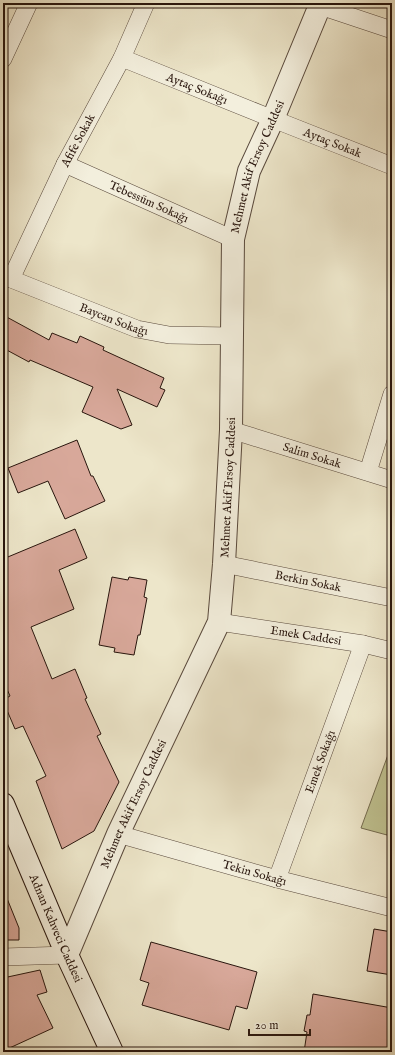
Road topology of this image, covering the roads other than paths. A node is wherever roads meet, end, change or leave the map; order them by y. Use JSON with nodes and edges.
{"nodes":[{"id":1,"x":29,"y":3,"type":"edge"},
{"id":2,"x":146,"y":3,"type":"edge"},
{"id":3,"x":320,"y":5,"type":"edge"},
{"id":4,"x":392,"y":30,"type":"edge"},
{"id":5,"x":122,"y":58,"type":"junction"},
{"id":6,"x":3,"y":59,"type":"edge"},
{"id":7,"x":273,"y":119,"type":"junction"},
{"id":8,"x":65,"y":164,"type":"junction"},
{"id":9,"x":392,"y":166,"type":"edge"},
{"id":10,"x":233,"y":238,"type":"junction"},
{"id":11,"x":7,"y":276,"type":"edge"},
{"id":12,"x":232,"y":336,"type":"junction"},
{"id":13,"x":392,"y":394,"type":"edge"},
{"id":14,"x":232,"y":430,"type":"junction"},
{"id":15,"x":368,"y":472,"type":"junction"},
{"id":16,"x":392,"y":480,"type":"edge"},
{"id":17,"x":224,"y":564,"type":"junction"},
{"id":18,"x":392,"y":598,"type":"edge"},
{"id":19,"x":219,"y":622,"type":"junction"},
{"id":20,"x":363,"y":644,"type":"junction"},
{"id":21,"x":392,"y":651,"type":"edge"},
{"id":22,"x":4,"y":807,"type":"edge"},
{"id":23,"x":118,"y":834,"type":"junction"},
{"id":24,"x":277,"y":879,"type":"junction"},
{"id":25,"x":392,"y":908,"type":"edge"},
{"id":26,"x":67,"y":954,"type":"junction"},
{"id":27,"x":3,"y":957,"type":"edge"},
{"id":28,"x":112,"y":1052,"type":"edge"}],
"edges":[{"from":1,"to":6,"type":"street"},
{"from":2,"to":5,"type":"street","name":"Afife Sokak"},
{"from":3,"to":4,"type":"street"},
{"from":3,"to":7,"type":"street","name":"Mehmet Akif Ersoy Caddesi"},
{"from":5,"to":7,"type":"street","name":"Aytaç Sokağı"},
{"from":5,"to":8,"type":"street","name":"Afife Sokak"},
{"from":7,"to":9,"type":"street","name":"Aytaç Sokak"},
{"from":7,"to":10,"type":"street","name":"Mehmet Akif Ersoy Caddesi"},
{"from":8,"to":10,"type":"street","name":"Tebessüm Sokağı"},
{"from":8,"to":11,"type":"street","name":"Afife Sokak"},
{"from":10,"to":12,"type":"street","name":"Mehmet Akif Ersoy Caddesi"},
{"from":11,"to":12,"type":"street","name":"Baycan Sokağı"},
{"from":12,"to":14,"type":"street","name":"Mehmet Akif Ersoy Caddesi"},
{"from":13,"to":15,"type":"street"},
{"from":14,"to":15,"type":"street","name":"Salim Sokak"},
{"from":14,"to":17,"type":"street","name":"Mehmet Akif Ersoy Caddesi"},
{"from":15,"to":16,"type":"street","name":"Salim Sokak"},
{"from":17,"to":18,"type":"street","name":"Berkin Sokak"},
{"from":17,"to":19,"type":"street","name":"Mehmet Akif Ersoy Caddesi"},
{"from":19,"to":20,"type":"street","name":"Emek Caddesi"},
{"from":19,"to":23,"type":"street","name":"Mehmet Akif Ersoy Caddesi"},
{"from":20,"to":21,"type":"street","name":"Emek Caddesi"},
{"from":20,"to":24,"type":"street","name":"Emek Sokağı"},
{"from":22,"to":26,"type":"street","name":"Adnan Kahveci Caddesi"},
{"from":23,"to":24,"type":"street","name":"Tekin Sokağı"},
{"from":23,"to":26,"type":"street","name":"Mehmet Akif Ersoy Caddesi"},
{"from":24,"to":25,"type":"street","name":"Tekin Sokağı"},
{"from":26,"to":27,"type":"street"},
{"from":26,"to":28,"type":"street","name":"Adnan Kahveci Caddesi"}]}
